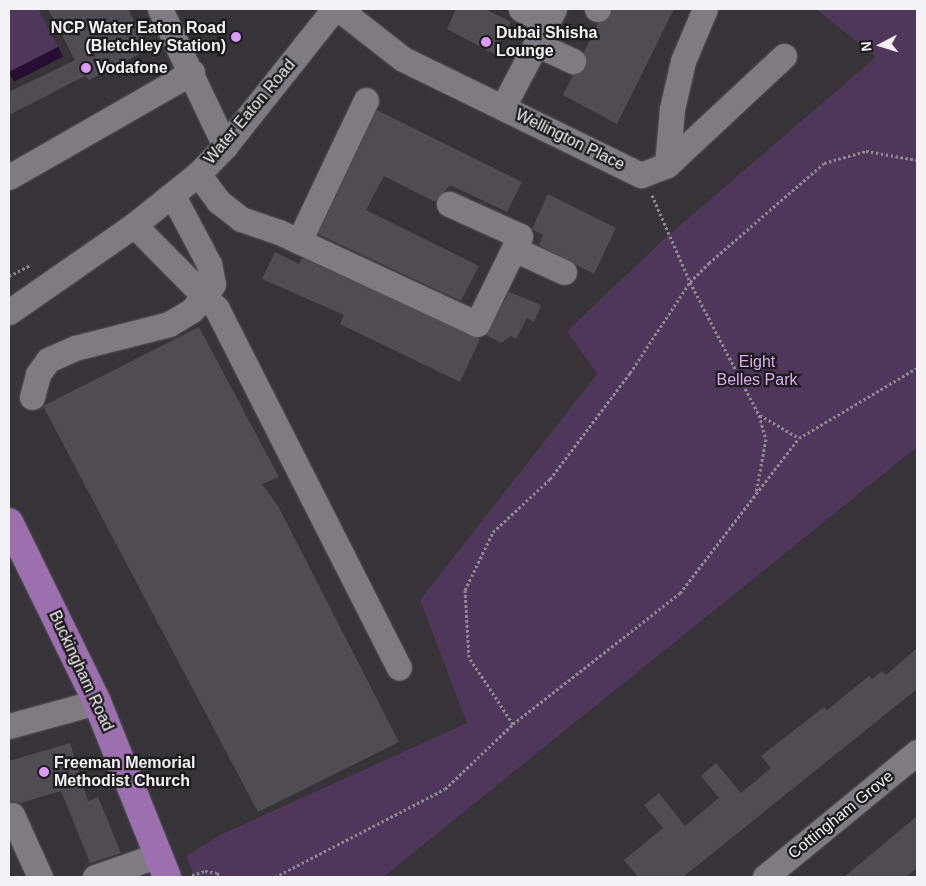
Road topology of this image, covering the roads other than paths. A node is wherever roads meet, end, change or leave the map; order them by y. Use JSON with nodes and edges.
{"nodes":[{"id":1,"x":160,"y":9,"type":"edge"},
{"id":2,"x":334,"y":9,"type":"edge"},
{"id":3,"x":339,"y":9,"type":"edge"},
{"id":4,"x":521,"y":9,"type":"edge"},
{"id":5,"x":705,"y":9,"type":"edge"},
{"id":6,"x":551,"y":15,"type":"edge"},
{"id":7,"x":536,"y":44,"type":"junction"},
{"id":8,"x":784,"y":56,"type":"dead end"},
{"id":9,"x":573,"y":61,"type":"dead end"},
{"id":10,"x":192,"y":72,"type":"junction"},
{"id":11,"x":366,"y":100,"type":"dead end"},
{"id":12,"x":503,"y":107,"type":"junction"},
{"id":13,"x":226,"y":146,"type":"junction"},
{"id":14,"x":667,"y":165,"type":"junction"},
{"id":15,"x":198,"y":174,"type":"junction"},
{"id":16,"x":9,"y":177,"type":"edge"},
{"id":17,"x":173,"y":196,"type":"junction"},
{"id":18,"x":449,"y":204,"type":"dead end"},
{"id":19,"x":134,"y":225,"type":"junction"},
{"id":20,"x":299,"y":241,"type":"junction"},
{"id":21,"x":514,"y":249,"type":"junction"},
{"id":22,"x":84,"y":258,"type":"junction"},
{"id":23,"x":564,"y":272,"type":"dead end"},
{"id":24,"x":9,"y":291,"type":"edge"},
{"id":25,"x":203,"y":297,"type":"junction"},
{"id":26,"x":9,"y":312,"type":"edge"},
{"id":27,"x":32,"y":397,"type":"dead end"},
{"id":28,"x":9,"y":522,"type":"edge"},
{"id":29,"x":399,"y":668,"type":"dead end"},
{"id":30,"x":97,"y":702,"type":"junction"},
{"id":31,"x":9,"y":726,"type":"edge"},
{"id":32,"x":917,"y":752,"type":"edge"},
{"id":33,"x":12,"y":815,"type":"dead end"},
{"id":34,"x":167,"y":871,"type":"edge"},
{"id":35,"x":40,"y":877,"type":"edge"},
{"id":36,"x":95,"y":877,"type":"edge"},
{"id":37,"x":765,"y":877,"type":"edge"}],
"edges":[{"from":1,"to":10,"type":"street"},
{"from":2,"to":13,"type":"street","name":"Water Eaton Road"},
{"from":3,"to":12,"type":"street","name":"Wellington Place"},
{"from":4,"to":6,"type":"street"},
{"from":5,"to":14,"type":"street"},
{"from":6,"to":7,"type":"street"},
{"from":7,"to":9,"type":"street"},
{"from":7,"to":12,"type":"street"},
{"from":8,"to":14,"type":"street","name":"Wellington Place"},
{"from":10,"to":13,"type":"street"},
{"from":10,"to":16,"type":"street"},
{"from":11,"to":20,"type":"street"},
{"from":12,"to":14,"type":"street","name":"Wellington Place"},
{"from":13,"to":15,"type":"street","name":"Water Eaton Road"},
{"from":15,"to":17,"type":"street","name":"Water Eaton Road"},
{"from":15,"to":20,"type":"street"},
{"from":17,"to":19,"type":"street","name":"Water Eaton Road"},
{"from":17,"to":25,"type":"street"},
{"from":18,"to":21,"type":"street"},
{"from":19,"to":22,"type":"street","name":"Water Eaton Road"},
{"from":19,"to":25,"type":"street"},
{"from":20,"to":21,"type":"street"},
{"from":21,"to":23,"type":"street"},
{"from":22,"to":24,"type":"street","name":"Water Eaton Road"},
{"from":22,"to":26,"type":"street","name":"Water Eaton Road"},
{"from":25,"to":27,"type":"street"},
{"from":25,"to":29,"type":"street"},
{"from":28,"to":30,"type":"main road","name":"Buckingham Road"},
{"from":30,"to":31,"type":"street"},
{"from":30,"to":34,"type":"main road","name":"Buckingham Road"},
{"from":32,"to":37,"type":"street","name":"Cottingham Grove"},
{"from":33,"to":35,"type":"street"},
{"from":34,"to":36,"type":"street"}]}
